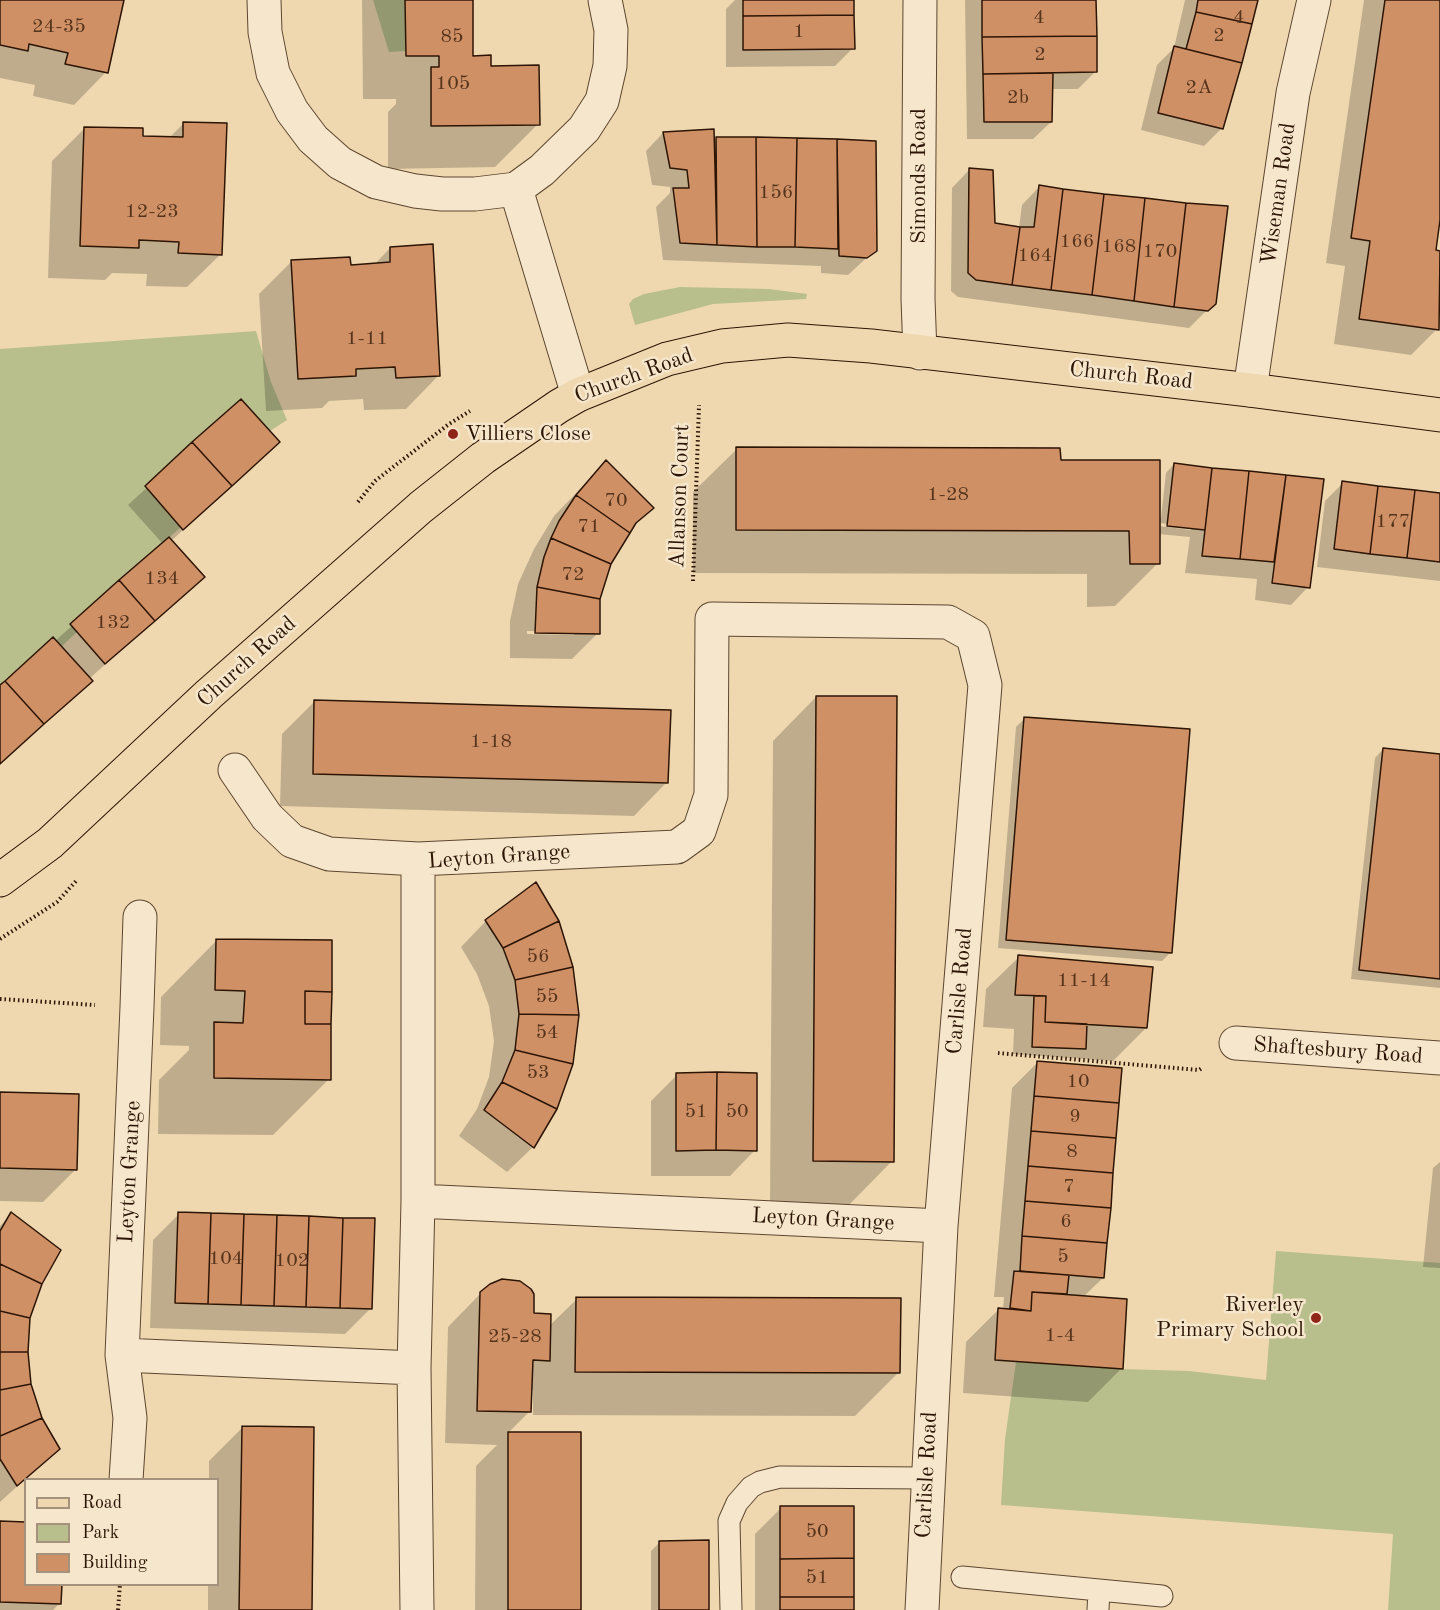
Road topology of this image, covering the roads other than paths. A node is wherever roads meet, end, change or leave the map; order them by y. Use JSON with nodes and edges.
{"nodes":[{"id":1,"x":264,"y":0,"type":"edge"},
{"id":2,"x":605,"y":0,"type":"edge"},
{"id":3,"x":920,"y":0,"type":"edge"},
{"id":4,"x":1314,"y":0,"type":"edge"},
{"id":5,"x":516,"y":189,"type":"junction"},
{"id":6,"x":920,"y":353,"type":"junction"},
{"id":7,"x":1251,"y":390,"type":"junction"},
{"id":8,"x":578,"y":395,"type":"junction"},
{"id":9,"x":1440,"y":415,"type":"edge"},
{"id":10,"x":712,"y":619,"type":"joint"},
{"id":11,"x":235,"y":770,"type":"dead end"},
{"id":12,"x":418,"y":859,"type":"junction"},
{"id":13,"x":0,"y":880,"type":"edge"},
{"id":14,"x":140,"y":917,"type":"dead end"},
{"id":15,"x":1236,"y":1043,"type":"road end"},
{"id":16,"x":1440,"y":1058,"type":"edge"},
{"id":17,"x":418,"y":1201,"type":"junction"},
{"id":18,"x":941,"y":1226,"type":"junction"},
{"id":19,"x":122,"y":1354,"type":"junction"},
{"id":20,"x":414,"y":1368,"type":"junction"},
{"id":21,"x":126,"y":1478,"type":"edge"},
{"id":22,"x":927,"y":1478,"type":"junction"},
{"id":23,"x":962,"y":1577,"type":"dead end"},
{"id":24,"x":1162,"y":1596,"type":"dead end"},
{"id":25,"x":1098,"y":1600,"type":"edge"},
{"id":26,"x":417,"y":1610,"type":"edge"},
{"id":27,"x":731,"y":1610,"type":"edge"},
{"id":28,"x":922,"y":1610,"type":"edge"}],
"edges":[{"from":1,"to":5,"type":"street"},
{"from":2,"to":5,"type":"street"},
{"from":3,"to":6,"type":"street","name":"Simonds Road"},
{"from":4,"to":7,"type":"street","name":"Wiseman Road"},
{"from":5,"to":8,"type":"street"},
{"from":6,"to":7,"type":"main road","name":"Church Road"},
{"from":6,"to":8,"type":"main road","name":"Church Road"},
{"from":7,"to":9,"type":"main road","name":"Church Road"},
{"from":8,"to":13,"type":"main road","name":"Church Road"},
{"from":10,"to":12,"type":"street","name":"Leyton Grange"},
{"from":10,"to":18,"type":"street","name":"Carlisle Road"},
{"from":11,"to":12,"type":"street"},
{"from":12,"to":17,"type":"street","name":"Leyton Grange"},
{"from":14,"to":19,"type":"street","name":"Leyton Grange"},
{"from":15,"to":16,"type":"street","name":"Shaftesbury Road"},
{"from":17,"to":18,"type":"street","name":"Leyton Grange"},
{"from":17,"to":20,"type":"street","name":"Leyton Grange"},
{"from":18,"to":22,"type":"street","name":"Carlisle Road"},
{"from":19,"to":20,"type":"street"},
{"from":19,"to":21,"type":"street","name":"Leyton Grange"},
{"from":20,"to":26,"type":"street","name":"Leyton Grange"},
{"from":22,"to":27,"type":"lane"},
{"from":22,"to":28,"type":"street","name":"Carlisle Road"},
{"from":23,"to":25,"type":"lane"},
{"from":24,"to":25,"type":"lane"}]}
